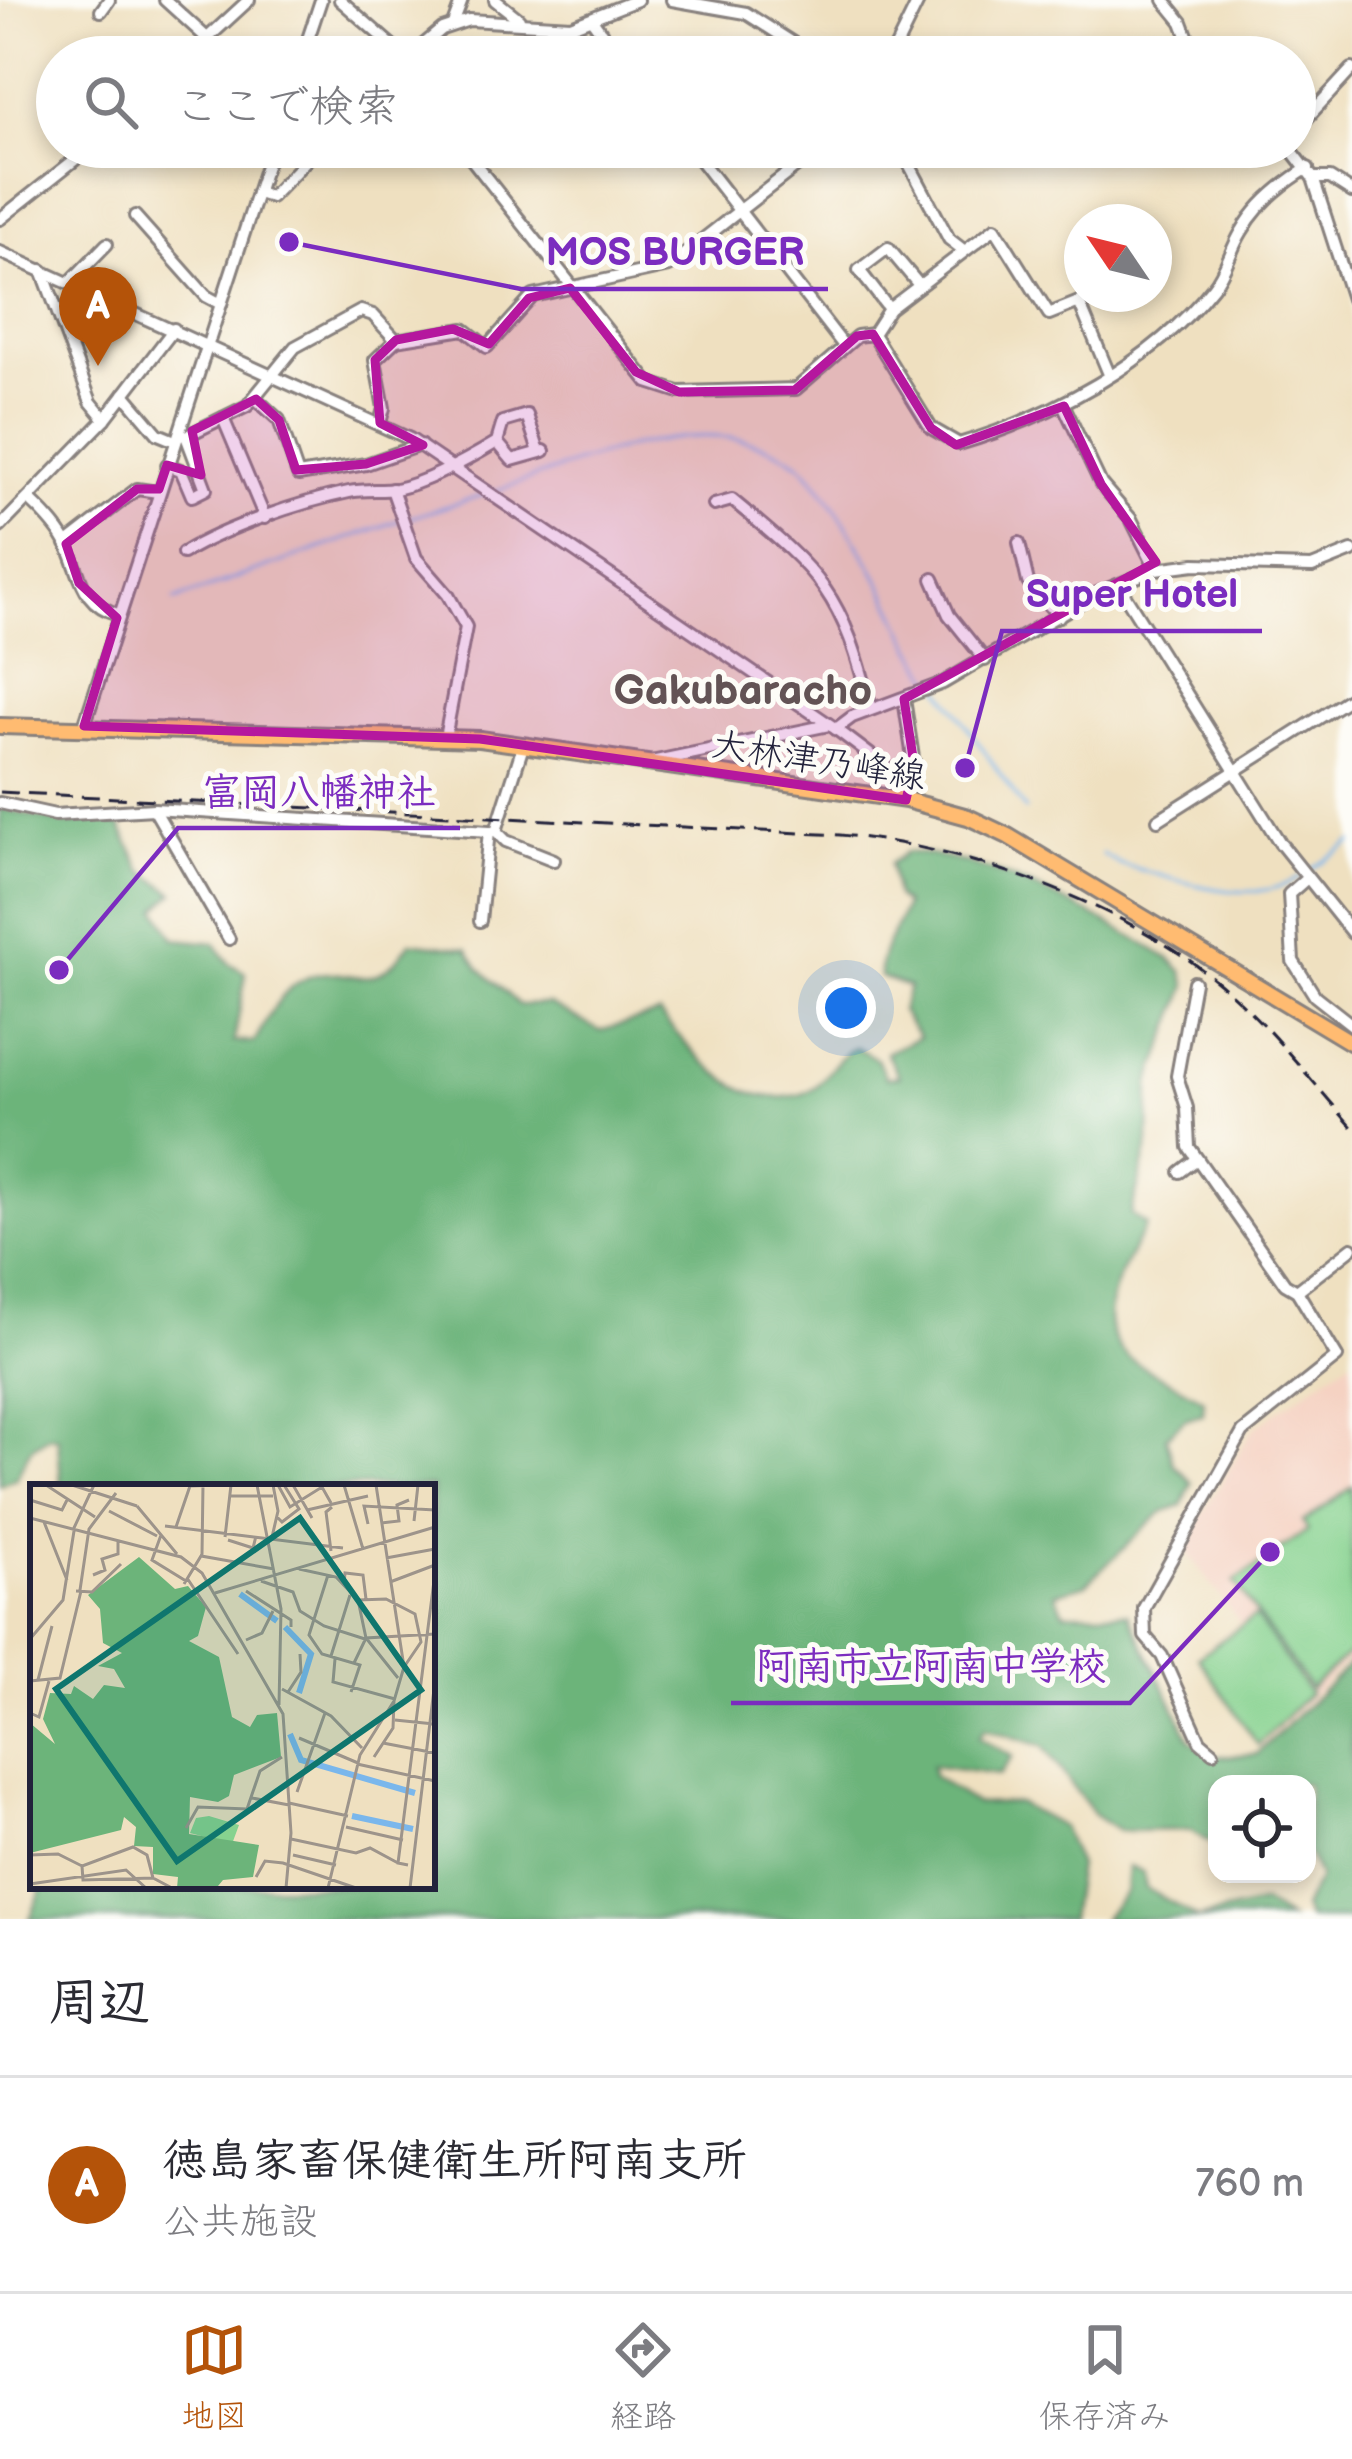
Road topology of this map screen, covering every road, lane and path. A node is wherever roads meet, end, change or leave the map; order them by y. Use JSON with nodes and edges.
{"nodes":[{"id":1,"x":166,"y":0,"type":"edge"},
{"id":2,"x":249,"y":0,"type":"edge"},
{"id":3,"x":321,"y":0,"type":"edge"},
{"id":4,"x":340,"y":0,"type":"edge"},
{"id":5,"x":462,"y":0,"type":"edge"},
{"id":6,"x":495,"y":0,"type":"edge"},
{"id":7,"x":637,"y":0,"type":"edge"},
{"id":8,"x":672,"y":0,"type":"edge"},
{"id":9,"x":919,"y":0,"type":"edge"},
{"id":10,"x":1188,"y":0,"type":"edge"},
{"id":11,"x":1166,"y":1,"type":"edge"},
{"id":12,"x":1176,"y":13,"type":"junction"},
{"id":13,"x":519,"y":19,"type":"junction"},
{"id":14,"x":593,"y":21,"type":"junction"},
{"id":15,"x":453,"y":24,"type":"junction"},
{"id":16,"x":205,"y":36,"type":"edge"},
{"id":17,"x":211,"y":36,"type":"edge"},
{"id":18,"x":309,"y":36,"type":"edge"},
{"id":19,"x":382,"y":36,"type":"edge"},
{"id":20,"x":436,"y":36,"type":"edge"},
{"id":21,"x":604,"y":36,"type":"edge"},
{"id":22,"x":782,"y":36,"type":"edge"},
{"id":23,"x":901,"y":36,"type":"edge"},
{"id":24,"x":1186,"y":36,"type":"edge"},
{"id":25,"x":1352,"y":69,"type":"edge"},
{"id":26,"x":1316,"y":108,"type":"edge"},
{"id":27,"x":64,"y":168,"type":"edge"},
{"id":28,"x":265,"y":168,"type":"edge"},
{"id":29,"x":301,"y":168,"type":"edge"},
{"id":30,"x":478,"y":168,"type":"edge"},
{"id":31,"x":706,"y":168,"type":"edge"},
{"id":32,"x":794,"y":168,"type":"edge"},
{"id":33,"x":911,"y":168,"type":"edge"},
{"id":34,"x":1306,"y":168,"type":"edge"},
{"id":35,"x":1310,"y":173,"type":"junction"},
{"id":36,"x":1352,"y":192,"type":"edge"},
{"id":37,"x":257,"y":194,"type":"junction"},
{"id":38,"x":739,"y":210,"type":"junction"},
{"id":39,"x":135,"y":216,"type":"dead end"},
{"id":40,"x":0,"y":219,"type":"edge"},
{"id":41,"x":106,"y":244,"type":"dead end"},
{"id":42,"x":962,"y":249,"type":"junction"},
{"id":43,"x":0,"y":252,"type":"edge"},
{"id":44,"x":42,"y":270,"type":"junction"},
{"id":45,"x":69,"y":283,"type":"junction"},
{"id":46,"x":919,"y":285,"type":"junction"},
{"id":47,"x":570,"y":288,"type":"junction"},
{"id":48,"x":1352,"y":299,"type":"edge"},
{"id":49,"x":221,"y":304,"type":"junction"},
{"id":50,"x":889,"y":309,"type":"junction"},
{"id":51,"x":174,"y":329,"type":"junction"},
{"id":52,"x":872,"y":334,"type":"junction"},
{"id":53,"x":396,"y":340,"type":"junction"},
{"id":54,"x":208,"y":343,"type":"junction"},
{"id":55,"x":844,"y":346,"type":"junction"},
{"id":56,"x":276,"y":374,"type":"junction"},
{"id":57,"x":1109,"y":374,"type":"junction"},
{"id":58,"x":124,"y":394,"type":"junction"},
{"id":59,"x":256,"y":399,"type":"junction"},
{"id":60,"x":1064,"y":406,"type":"junction"},
{"id":61,"x":105,"y":418,"type":"junction"},
{"id":62,"x":223,"y":418,"type":"junction"},
{"id":63,"x":380,"y":423,"type":"junction"},
{"id":64,"x":180,"y":437,"type":"junction"},
{"id":65,"x":497,"y":442,"type":"junction"},
{"id":66,"x":420,"y":445,"type":"junction"},
{"id":67,"x":452,"y":464,"type":"junction"},
{"id":68,"x":167,"y":465,"type":"junction"},
{"id":69,"x":392,"y":489,"type":"junction"},
{"id":70,"x":158,"y":492,"type":"junction"},
{"id":71,"x":30,"y":500,"type":"junction"},
{"id":72,"x":714,"y":505,"type":"dead end"},
{"id":73,"x":265,"y":518,"type":"junction"},
{"id":74,"x":0,"y":527,"type":"edge"},
{"id":75,"x":1019,"y":543,"type":"dead end"},
{"id":76,"x":66,"y":544,"type":"junction"},
{"id":77,"x":1352,"y":551,"type":"edge"},
{"id":78,"x":183,"y":553,"type":"dead end"},
{"id":79,"x":1156,"y":569,"type":"junction"},
{"id":80,"x":933,"y":579,"type":"dead end"},
{"id":81,"x":1119,"y":586,"type":"junction"},
{"id":82,"x":118,"y":614,"type":"junction"},
{"id":83,"x":1059,"y":616,"type":"junction"},
{"id":84,"x":985,"y":660,"type":"junction"},
{"id":85,"x":1352,"y":697,"type":"edge"},
{"id":86,"x":904,"y":699,"type":"junction"},
{"id":87,"x":871,"y":709,"type":"junction"},
{"id":88,"x":0,"y":726,"type":"edge"},
{"id":89,"x":84,"y":726,"type":"junction"},
{"id":90,"x":832,"y":727,"type":"junction"},
{"id":91,"x":445,"y":738,"type":"junction"},
{"id":92,"x":524,"y":746,"type":"junction"},
{"id":93,"x":646,"y":764,"type":"junction"},
{"id":94,"x":1236,"y":770,"type":"junction"},
{"id":95,"x":906,"y":800,"type":"junction"},
{"id":96,"x":0,"y":803,"type":"edge"},
{"id":97,"x":154,"y":808,"type":"junction"},
{"id":98,"x":1158,"y":820,"type":"dead end"},
{"id":99,"x":492,"y":831,"type":"junction"},
{"id":100,"x":554,"y":860,"type":"dead end"},
{"id":101,"x":1304,"y":877,"type":"junction"},
{"id":102,"x":480,"y":921,"type":"dead end"},
{"id":103,"x":1352,"y":933,"type":"edge"},
{"id":104,"x":229,"y":939,"type":"dead end"},
{"id":105,"x":1194,"y":982,"type":"dead end"},
{"id":106,"x":1352,"y":1025,"type":"edge"},
{"id":107,"x":1352,"y":1043,"type":"edge"},
{"id":108,"x":1197,"y":1159,"type":"junction"},
{"id":109,"x":1180,"y":1172,"type":"dead end"},
{"id":110,"x":1352,"y":1248,"type":"edge"},
{"id":111,"x":1297,"y":1291,"type":"junction"},
{"id":112,"x":1213,"y":1751,"type":"dead end"}],
"edges":[{"from":1,"to":16,"type":"street"},
{"from":2,"to":17,"type":"street"},
{"from":3,"to":18,"type":"street"},
{"from":4,"to":19,"type":"street"},
{"from":5,"to":15,"type":"street"},
{"from":6,"to":13,"type":"street"},
{"from":7,"to":14,"type":"street"},
{"from":8,"to":22,"type":"street"},
{"from":9,"to":23,"type":"street"},
{"from":10,"to":12,"type":"street"},
{"from":11,"to":12,"type":"street"},
{"from":12,"to":24,"type":"street"},
{"from":13,"to":14,"type":"street"},
{"from":13,"to":15,"type":"street"},
{"from":14,"to":21,"type":"street"},
{"from":15,"to":20,"type":"street"},
{"from":25,"to":26,"type":"street"},
{"from":27,"to":40,"type":"street"},
{"from":28,"to":37,"type":"street"},
{"from":29,"to":37,"type":"street"},
{"from":30,"to":47,"type":"street"},
{"from":31,"to":38,"type":"street"},
{"from":32,"to":38,"type":"street"},
{"from":33,"to":42,"type":"street"},
{"from":34,"to":35,"type":"street"},
{"from":35,"to":36,"type":"street"},
{"from":35,"to":48,"type":"street"},
{"from":35,"to":57,"type":"street"},
{"from":37,"to":49,"type":"street"},
{"from":38,"to":47,"type":"street"},
{"from":38,"to":55,"type":"street"},
{"from":39,"to":49,"type":"street"},
{"from":41,"to":45,"type":"street"},
{"from":42,"to":46,"type":"street"},
{"from":42,"to":57,"type":"street"},
{"from":43,"to":44,"type":"street"},
{"from":44,"to":45,"type":"street"},
{"from":44,"to":61,"type":"street"},
{"from":45,"to":51,"type":"street"},
{"from":46,"to":50,"type":"street"},
{"from":46,"to":50,"type":"street"},
{"from":47,"to":53,"type":"street"},
{"from":47,"to":55,"type":"street"},
{"from":49,"to":54,"type":"street"},
{"from":50,"to":52,"type":"street"},
{"from":51,"to":54,"type":"street"},
{"from":51,"to":58,"type":"street"},
{"from":52,"to":55,"type":"street"},
{"from":52,"to":60,"type":"street"},
{"from":53,"to":56,"type":"street"},
{"from":53,"to":63,"type":"street"},
{"from":54,"to":56,"type":"street"},
{"from":54,"to":64,"type":"street"},
{"from":56,"to":59,"type":"street"},
{"from":56,"to":63,"type":"street"},
{"from":57,"to":60,"type":"street"},
{"from":58,"to":61,"type":"street"},
{"from":58,"to":64,"type":"street"},
{"from":59,"to":62,"type":"street"},
{"from":59,"to":66,"type":"street"},
{"from":60,"to":79,"type":"street"},
{"from":61,"to":71,"type":"street"},
{"from":62,"to":64,"type":"street"},
{"from":62,"to":73,"type":"street"},
{"from":63,"to":66,"type":"street"},
{"from":64,"to":68,"type":"street"},
{"from":64,"to":68,"type":"street"},
{"from":65,"to":65,"type":"street"},
{"from":65,"to":67,"type":"street"},
{"from":66,"to":67,"type":"street"},
{"from":67,"to":69,"type":"street"},
{"from":67,"to":90,"type":"street"},
{"from":68,"to":70,"type":"street"},
{"from":69,"to":73,"type":"street"},
{"from":69,"to":91,"type":"street"},
{"from":70,"to":76,"type":"street"},
{"from":70,"to":82,"type":"street"},
{"from":71,"to":74,"type":"street"},
{"from":71,"to":76,"type":"street"},
{"from":72,"to":87,"type":"street"},
{"from":73,"to":78,"type":"street"},
{"from":75,"to":83,"type":"street"},
{"from":76,"to":82,"type":"street"},
{"from":77,"to":79,"type":"street"},
{"from":79,"to":81,"type":"street"},
{"from":80,"to":84,"type":"street"},
{"from":81,"to":83,"type":"street"},
{"from":81,"to":94,"type":"street"},
{"from":82,"to":89,"type":"street"},
{"from":83,"to":84,"type":"street"},
{"from":84,"to":86,"type":"street"},
{"from":85,"to":94,"type":"street"},
{"from":86,"to":87,"type":"street"},
{"from":86,"to":95,"type":"street"},
{"from":87,"to":90,"type":"street"},
{"from":88,"to":89,"type":"main road","name":"大林津乃峰線"},
{"from":89,"to":91,"type":"main road","name":"大林津乃峰線"},
{"from":90,"to":93,"type":"street"},
{"from":90,"to":95,"type":"street"},
{"from":91,"to":92,"type":"main road","name":"大林津乃峰線"},
{"from":92,"to":93,"type":"main road","name":"大林津乃峰線"},
{"from":92,"to":99,"type":"street"},
{"from":93,"to":95,"type":"main road","name":"大林津乃峰線"},
{"from":94,"to":98,"type":"street"},
{"from":94,"to":101,"type":"street"},
{"from":95,"to":107,"type":"main road","name":"大林津乃峰線"},
{"from":96,"to":97,"type":"street"},
{"from":97,"to":99,"type":"street"},
{"from":97,"to":104,"type":"street"},
{"from":99,"to":100,"type":"street"},
{"from":99,"to":102,"type":"street"},
{"from":101,"to":103,"type":"street"},
{"from":101,"to":106,"type":"street"},
{"from":105,"to":108,"type":"street"},
{"from":108,"to":109,"type":"street"},
{"from":108,"to":111,"type":"street"},
{"from":110,"to":111,"type":"street"},
{"from":111,"to":112,"type":"street"}]}
